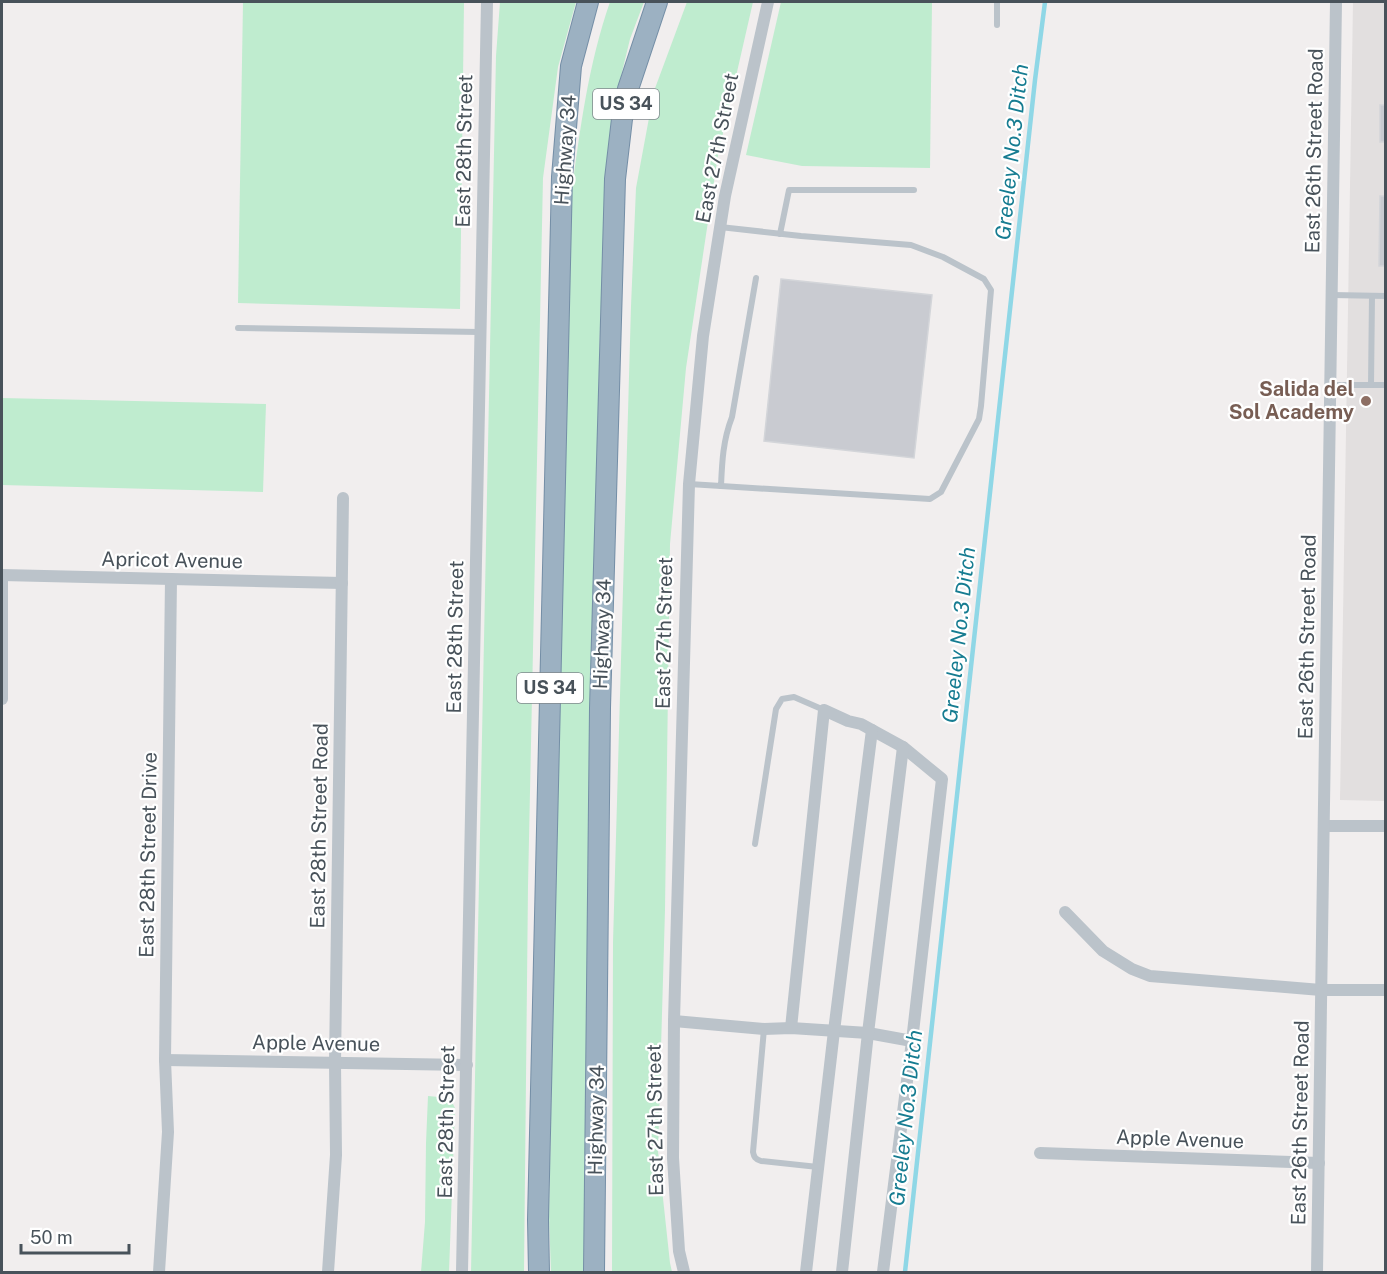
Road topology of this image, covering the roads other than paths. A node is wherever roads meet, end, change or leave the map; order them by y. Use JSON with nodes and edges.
{"nodes":[{"id":1,"x":488,"y":2,"type":"edge"},
{"id":2,"x":588,"y":2,"type":"edge"},
{"id":3,"x":602,"y":2,"type":"edge"},
{"id":4,"x":657,"y":2,"type":"edge"},
{"id":5,"x":671,"y":2,"type":"edge"},
{"id":6,"x":768,"y":2,"type":"edge"},
{"id":7,"x":997,"y":2,"type":"edge"},
{"id":8,"x":1336,"y":2,"type":"edge"},
{"id":9,"x":997,"y":25,"type":"dead end"},
{"id":10,"x":568,"y":105,"type":"junction"},
{"id":11,"x":914,"y":190,"type":"dead end"},
{"id":12,"x":615,"y":211,"type":"junction"},
{"id":13,"x":720,"y":227,"type":"junction"},
{"id":14,"x":780,"y":234,"type":"junction"},
{"id":15,"x":756,"y":278,"type":"dead end"},
{"id":16,"x":1332,"y":295,"type":"junction"},
{"id":17,"x":1372,"y":296,"type":"junction"},
{"id":18,"x":1386,"y":296,"type":"edge"},
{"id":19,"x":238,"y":328,"type":"dead end"},
{"id":20,"x":479,"y":332,"type":"junction"},
{"id":21,"x":1330,"y":385,"type":"junction"},
{"id":22,"x":1371,"y":385,"type":"junction"},
{"id":23,"x":1386,"y":386,"type":"edge"},
{"id":24,"x":689,"y":484,"type":"junction"},
{"id":25,"x":721,"y":486,"type":"junction"},
{"id":26,"x":343,"y":498,"type":"dead end"},
{"id":27,"x":2,"y":575,"type":"edge"},
{"id":28,"x":171,"y":579,"type":"junction"},
{"id":29,"x":342,"y":583,"type":"junction"},
{"id":30,"x":2,"y":699,"type":"edge"},
{"id":31,"x":824,"y":710,"type":"junction"},
{"id":32,"x":872,"y":730,"type":"junction"},
{"id":33,"x":903,"y":747,"type":"junction"},
{"id":34,"x":1324,"y":826,"type":"junction"},
{"id":35,"x":1386,"y":826,"type":"edge"},
{"id":36,"x":756,"y":844,"type":"dead end"},
{"id":37,"x":1065,"y":912,"type":"dead end"},
{"id":38,"x":1321,"y":990,"type":"junction"},
{"id":39,"x":1386,"y":990,"type":"edge"},
{"id":40,"x":674,"y":1021,"type":"junction"},
{"id":41,"x":791,"y":1028,"type":"junction"},
{"id":42,"x":764,"y":1029,"type":"junction"},
{"id":43,"x":834,"y":1031,"type":"junction"},
{"id":44,"x":868,"y":1033,"type":"junction"},
{"id":45,"x":912,"y":1041,"type":"junction"},
{"id":46,"x":165,"y":1060,"type":"junction"},
{"id":47,"x":335,"y":1063,"type":"junction"},
{"id":48,"x":467,"y":1065,"type":"junction"},
{"id":49,"x":1040,"y":1153,"type":"dead end"},
{"id":50,"x":1319,"y":1163,"type":"junction"},
{"id":51,"x":818,"y":1167,"type":"junction"},
{"id":52,"x":159,"y":1272,"type":"edge"},
{"id":53,"x":328,"y":1272,"type":"edge"},
{"id":54,"x":462,"y":1272,"type":"edge"},
{"id":55,"x":539,"y":1272,"type":"edge"},
{"id":56,"x":594,"y":1272,"type":"edge"},
{"id":57,"x":684,"y":1272,"type":"edge"},
{"id":58,"x":806,"y":1272,"type":"edge"},
{"id":59,"x":842,"y":1272,"type":"edge"},
{"id":60,"x":883,"y":1272,"type":"edge"},
{"id":61,"x":1317,"y":1272,"type":"edge"}],
"edges":[{"from":1,"to":20,"type":"street","name":"East 28th Street"},
{"from":2,"to":10,"type":"highway","name":"Highway 34","number":"US 34"},
{"from":3,"to":10,"type":"highway"},
{"from":4,"to":12,"type":"highway","name":"Highway 34","number":"US 34"},
{"from":5,"to":12,"type":"highway"},
{"from":6,"to":13,"type":"street","name":"East 27th Street"},
{"from":7,"to":9,"type":"lane"},
{"from":8,"to":16,"type":"street","name":"East 26th Street Road"},
{"from":10,"to":55,"type":"highway","name":"Highway 34","number":"US 34"},
{"from":11,"to":14,"type":"lane"},
{"from":12,"to":56,"type":"highway","name":"Highway 34","number":"US 34"},
{"from":13,"to":14,"type":"lane"},
{"from":13,"to":24,"type":"street","name":"East 27th Street"},
{"from":14,"to":25,"type":"lane"},
{"from":15,"to":25,"type":"lane"},
{"from":16,"to":17,"type":"lane"},
{"from":16,"to":21,"type":"street","name":"East 26th Street Road"},
{"from":17,"to":18,"type":"lane"},
{"from":17,"to":22,"type":"lane"},
{"from":19,"to":20,"type":"lane"},
{"from":20,"to":48,"type":"street","name":"East 28th Street"},
{"from":21,"to":22,"type":"lane"},
{"from":21,"to":34,"type":"street","name":"East 26th Street Road"},
{"from":22,"to":23,"type":"lane"},
{"from":24,"to":25,"type":"lane"},
{"from":24,"to":40,"type":"street","name":"East 27th Street"},
{"from":26,"to":29,"type":"street","name":"East 28th Street Road"},
{"from":27,"to":28,"type":"street","name":"Apricot Avenue"},
{"from":27,"to":30,"type":"street"},
{"from":28,"to":29,"type":"street","name":"Apricot Avenue"},
{"from":28,"to":46,"type":"street","name":"East 28th Street Drive"},
{"from":29,"to":47,"type":"street","name":"East 28th Street Road"},
{"from":31,"to":32,"type":"street"},
{"from":31,"to":36,"type":"lane"},
{"from":31,"to":41,"type":"street"},
{"from":32,"to":33,"type":"street"},
{"from":32,"to":43,"type":"street"},
{"from":33,"to":44,"type":"street"},
{"from":33,"to":45,"type":"street"},
{"from":34,"to":35,"type":"street"},
{"from":34,"to":38,"type":"street","name":"East 26th Street Road"},
{"from":37,"to":38,"type":"street"},
{"from":38,"to":39,"type":"street"},
{"from":38,"to":50,"type":"street","name":"East 26th Street Road"},
{"from":40,"to":42,"type":"street"},
{"from":40,"to":57,"type":"street","name":"East 27th Street"},
{"from":41,"to":42,"type":"street"},
{"from":41,"to":43,"type":"street"},
{"from":42,"to":51,"type":"lane"},
{"from":43,"to":44,"type":"street"},
{"from":43,"to":51,"type":"street"},
{"from":44,"to":45,"type":"street"},
{"from":44,"to":59,"type":"street"},
{"from":45,"to":60,"type":"street"},
{"from":46,"to":47,"type":"street","name":"Apple Avenue"},
{"from":46,"to":52,"type":"street","name":"East 28th Street Drive"},
{"from":47,"to":48,"type":"street","name":"Apple Avenue"},
{"from":47,"to":53,"type":"street","name":"East 28th Street Road"},
{"from":48,"to":54,"type":"street","name":"East 28th Street"},
{"from":49,"to":50,"type":"street","name":"Apple Avenue"},
{"from":50,"to":61,"type":"street","name":"East 26th Street Road"},
{"from":51,"to":58,"type":"street"}]}
